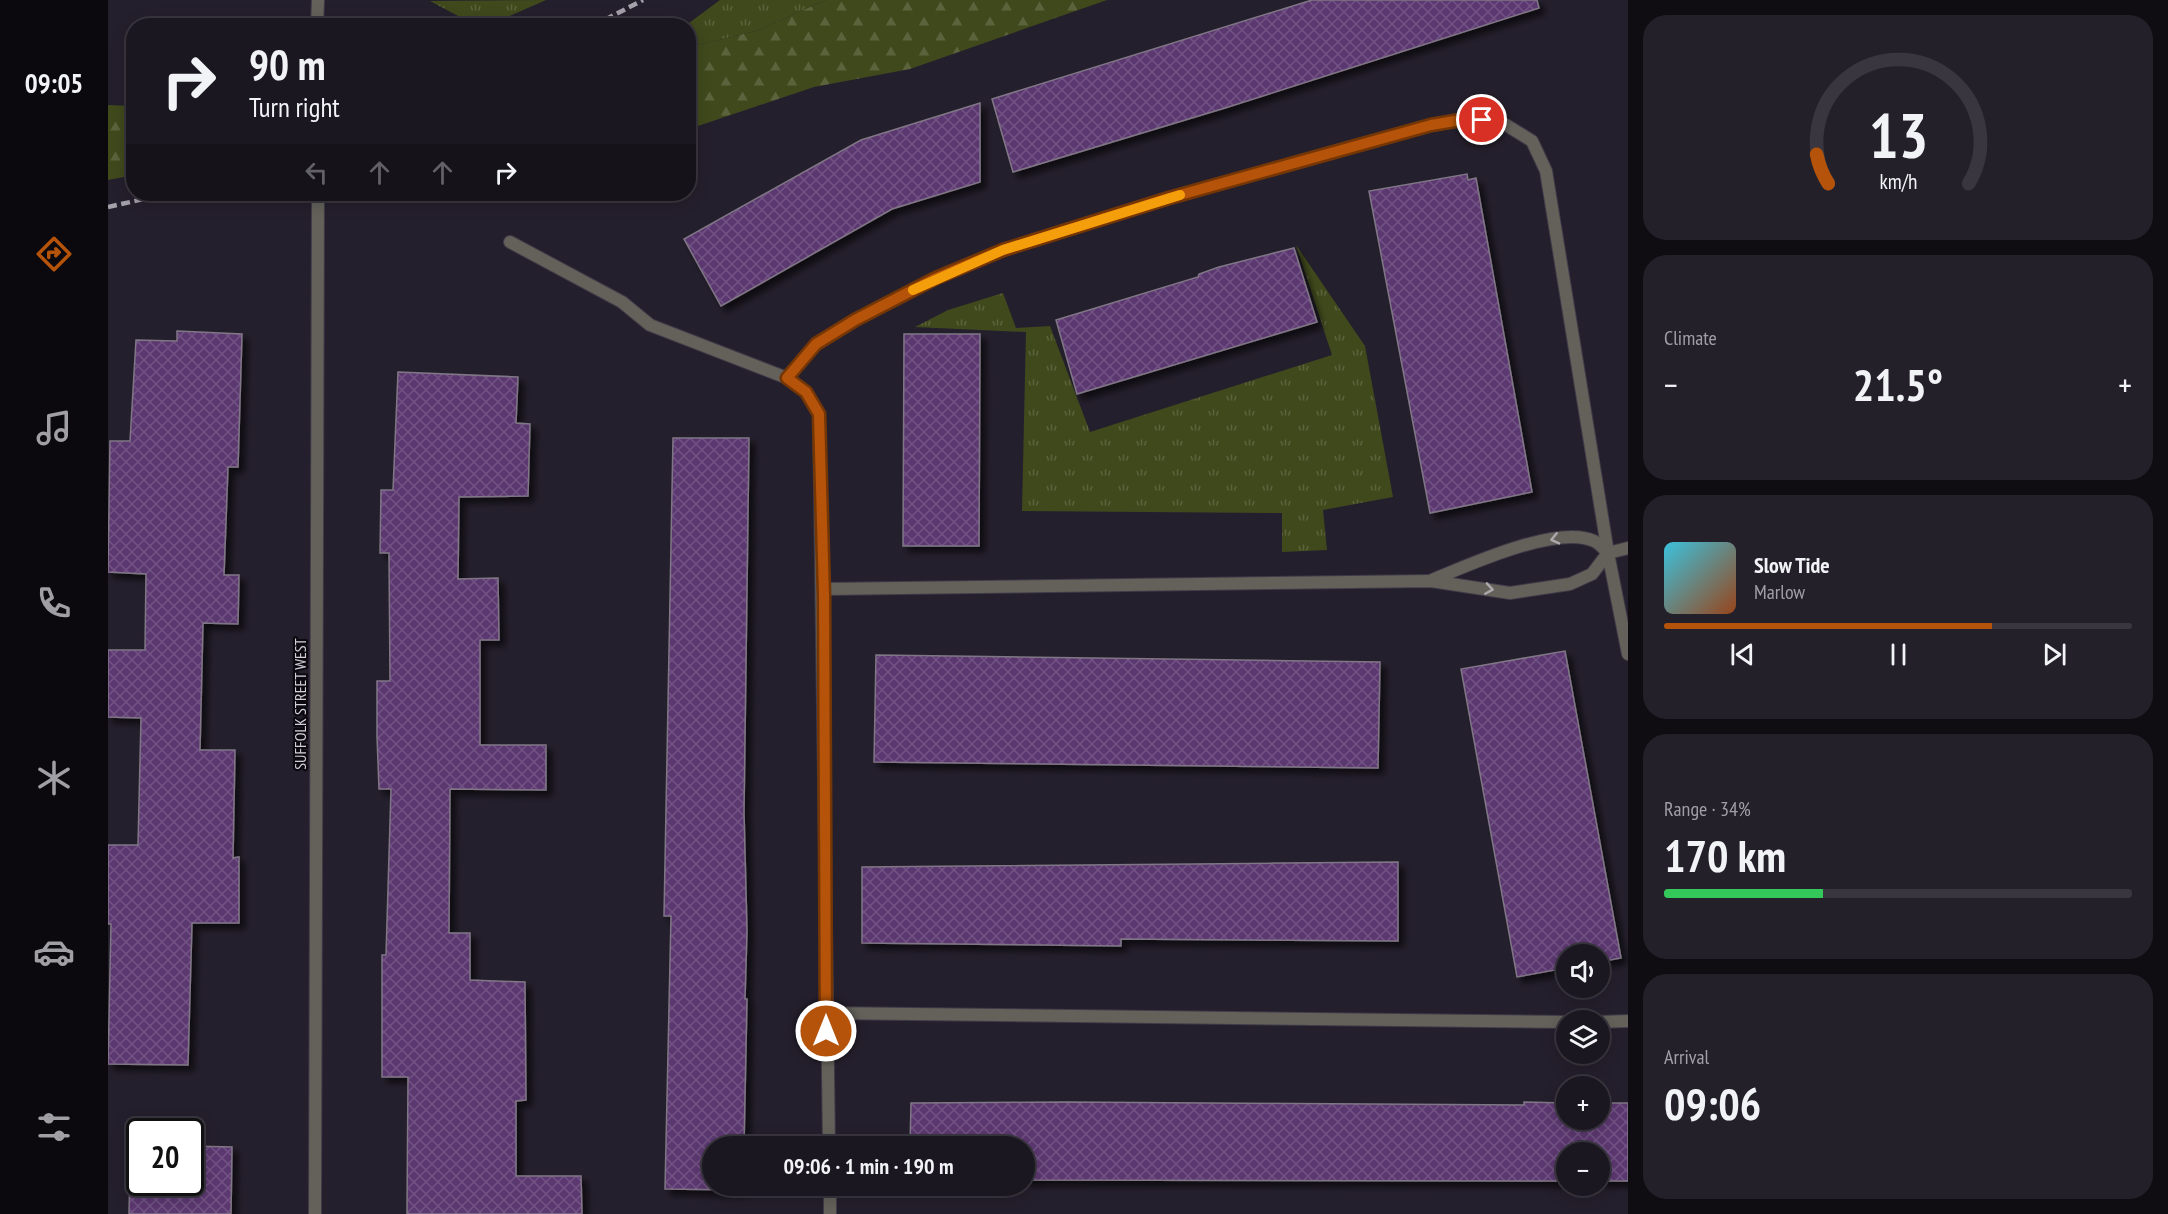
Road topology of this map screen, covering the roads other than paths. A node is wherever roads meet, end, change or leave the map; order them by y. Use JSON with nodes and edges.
{"nodes":[{"id":1,"x":318,"y":0,"type":"edge"},
{"id":2,"x":317,"y":18,"type":"edge"},
{"id":3,"x":318,"y":201,"type":"edge"},
{"id":4,"x":510,"y":242,"type":"dead end"},
{"id":5,"x":787,"y":378,"type":"junction"},
{"id":6,"x":1628,"y":548,"type":"edge"},
{"id":7,"x":1608,"y":553,"type":"junction"},
{"id":8,"x":1431,"y":581,"type":"junction"},
{"id":9,"x":823,"y":589,"type":"junction"},
{"id":10,"x":1628,"y":654,"type":"edge"},
{"id":11,"x":826,"y":1013,"type":"junction"},
{"id":12,"x":1628,"y":1021,"type":"edge"},
{"id":13,"x":1556,"y":1022,"type":"edge"},
{"id":14,"x":1610,"y":1022,"type":"edge"},
{"id":15,"x":829,"y":1136,"type":"edge"},
{"id":16,"x":830,"y":1196,"type":"edge"},
{"id":17,"x":315,"y":1214,"type":"edge"},
{"id":18,"x":830,"y":1214,"type":"edge"}],
"edges":[{"from":1,"to":2,"type":"street"},
{"from":3,"to":17,"type":"street","name":"SUFFOLK STREET WEST"},
{"from":4,"to":5,"type":"street"},
{"from":5,"to":7,"type":"street"},
{"from":5,"to":9,"type":"street"},
{"from":6,"to":7,"type":"street"},
{"from":7,"to":8,"type":"street","one_way":true},
{"from":8,"to":7,"type":"street","one_way":true},
{"from":7,"to":10,"type":"street"},
{"from":8,"to":9,"type":"street"},
{"from":9,"to":11,"type":"street"},
{"from":11,"to":13,"type":"street"},
{"from":11,"to":15,"type":"street"},
{"from":12,"to":14,"type":"street"},
{"from":16,"to":18,"type":"street"}]}
